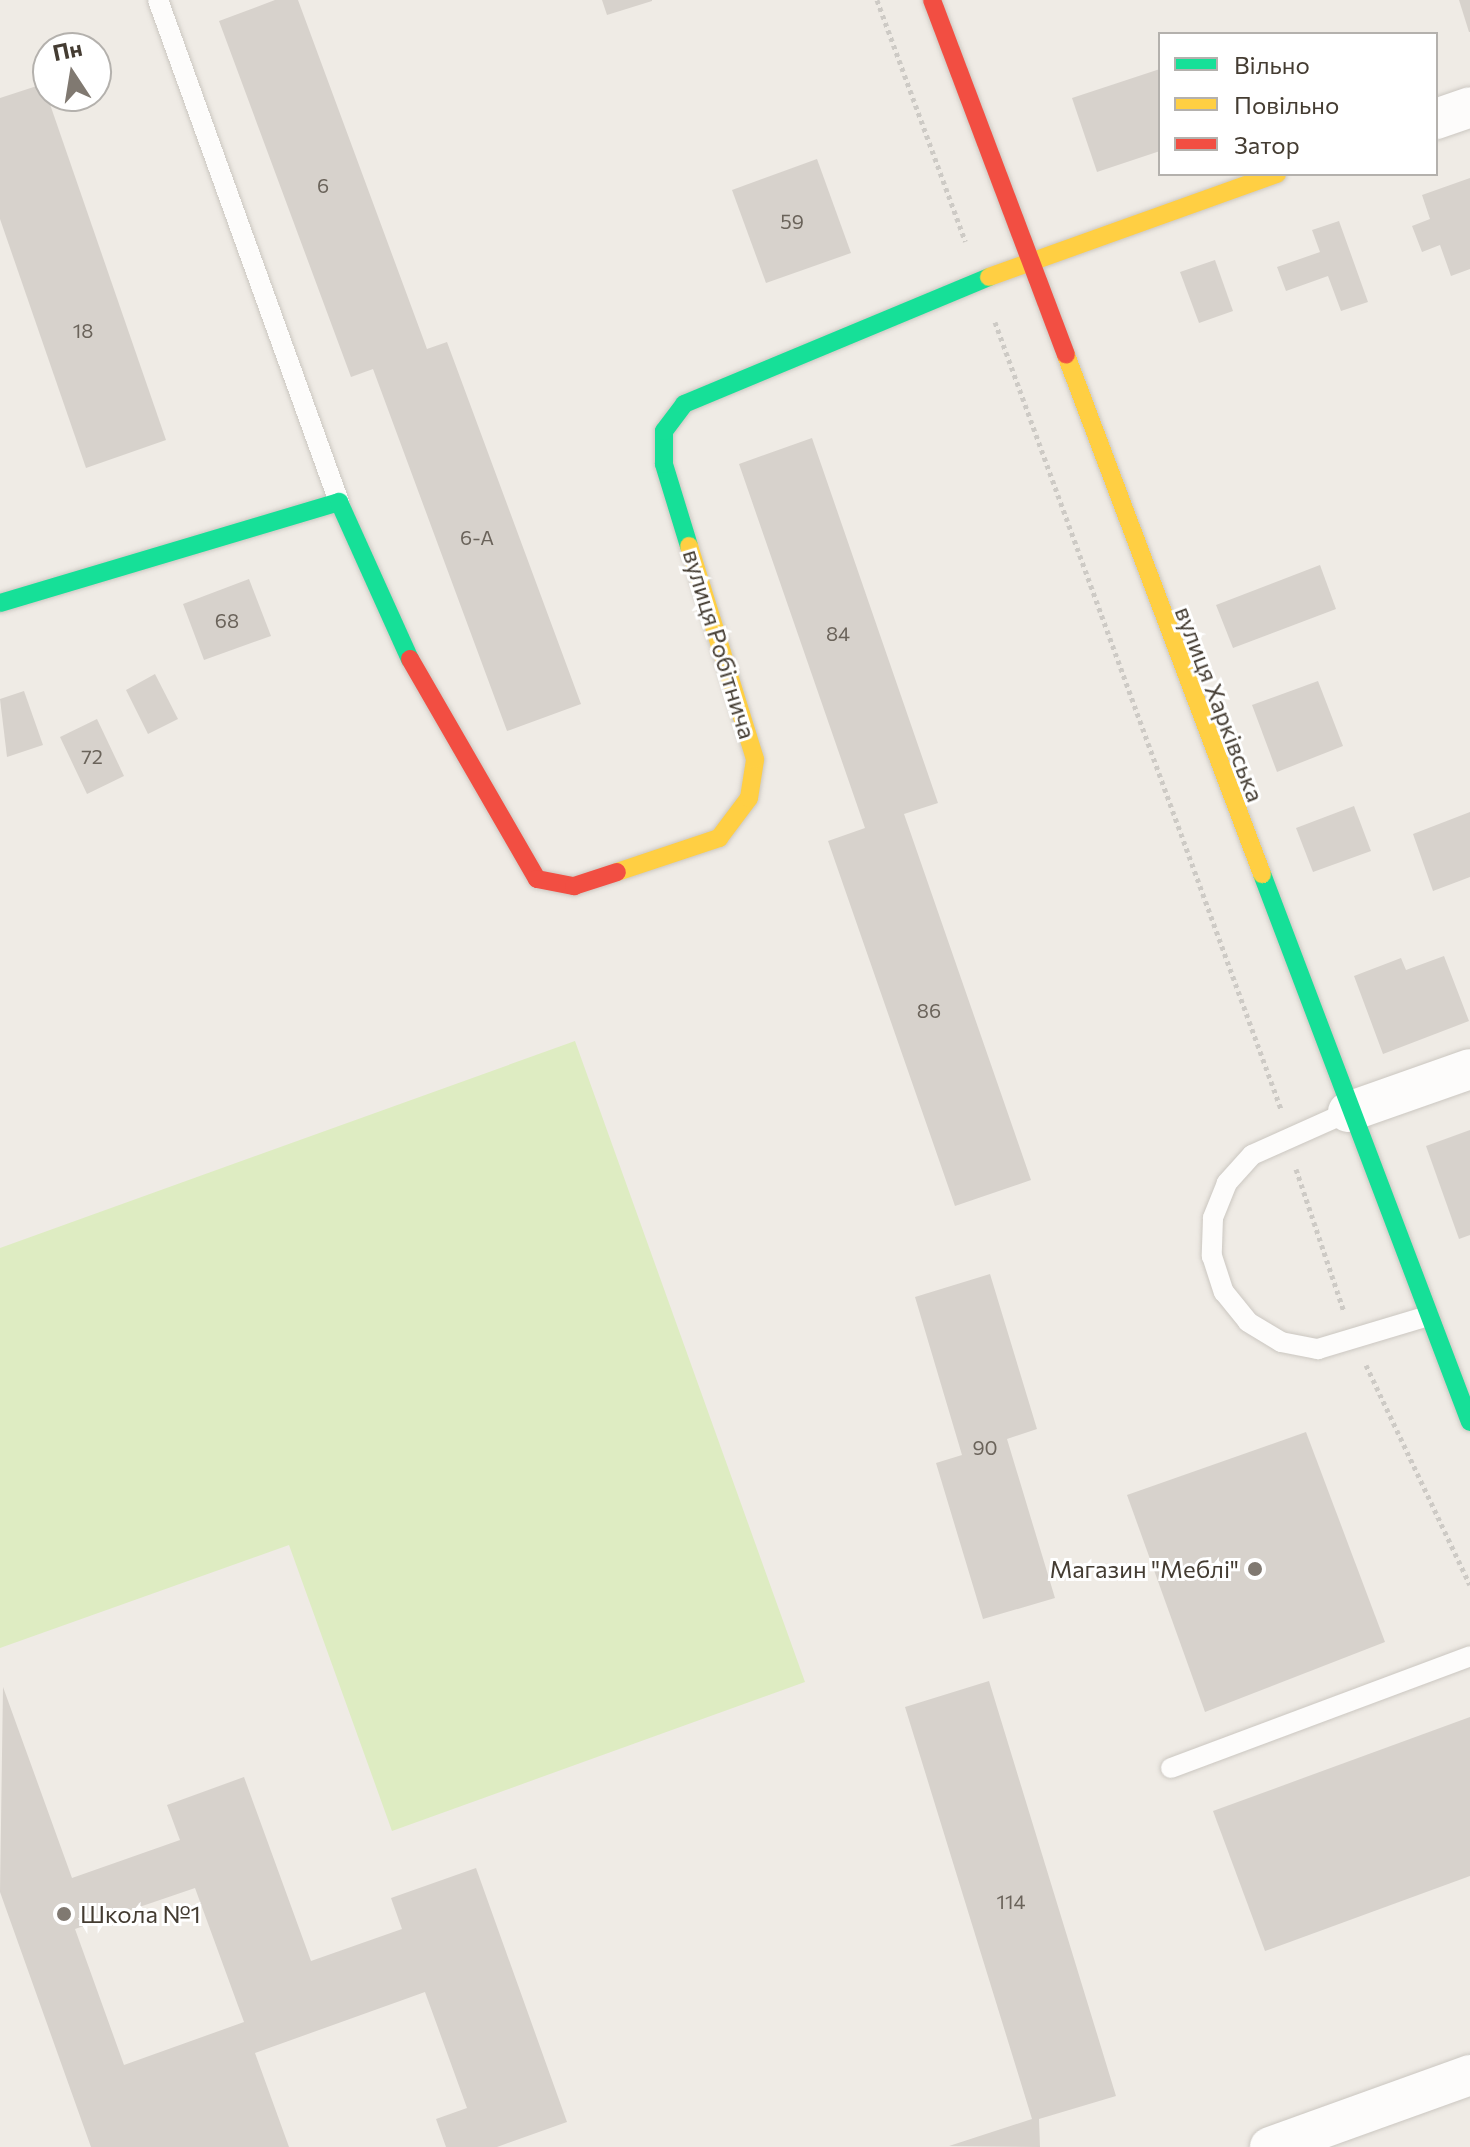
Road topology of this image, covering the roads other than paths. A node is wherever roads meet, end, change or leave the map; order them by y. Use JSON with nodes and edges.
{"nodes":[{"id":1,"x":158,"y":0,"type":"edge"},
{"id":2,"x":932,"y":0,"type":"edge"},
{"id":3,"x":1470,"y":107,"type":"edge"},
{"id":4,"x":1438,"y":118,"type":"edge"},
{"id":5,"x":1271,"y":176,"type":"edge"},
{"id":6,"x":1027,"y":261,"type":"junction"},
{"id":7,"x":339,"y":502,"type":"junction"},
{"id":8,"x":0,"y":603,"type":"edge"},
{"id":9,"x":1470,"y":1069,"type":"edge"},
{"id":10,"x":1348,"y":1112,"type":"junction"},
{"id":11,"x":1428,"y":1316,"type":"junction"},
{"id":12,"x":1470,"y":1422,"type":"edge"},
{"id":13,"x":1470,"y":1656,"type":"edge"},
{"id":14,"x":1171,"y":1768,"type":"dead end"},
{"id":15,"x":1470,"y":2075,"type":"edge"},
{"id":16,"x":1270,"y":2147,"type":"edge"}],
"edges":[{"from":1,"to":7,"type":"lane"},
{"from":2,"to":6,"type":"street","name":"вулиця Харківська"},
{"from":3,"to":4,"type":"street"},
{"from":5,"to":6,"type":"street","name":"вулиця Робітнича"},
{"from":6,"to":7,"type":"street","name":"вулиця Робітнича"},
{"from":6,"to":10,"type":"street","name":"вулиця Харківська"},
{"from":7,"to":8,"type":"street"},
{"from":9,"to":10,"type":"street"},
{"from":10,"to":11,"type":"street","name":"вулиця Харківська"},
{"from":10,"to":11,"type":"lane"},
{"from":11,"to":12,"type":"street","name":"вулиця Харківська"},
{"from":13,"to":14,"type":"lane"},
{"from":15,"to":16,"type":"street"}]}
